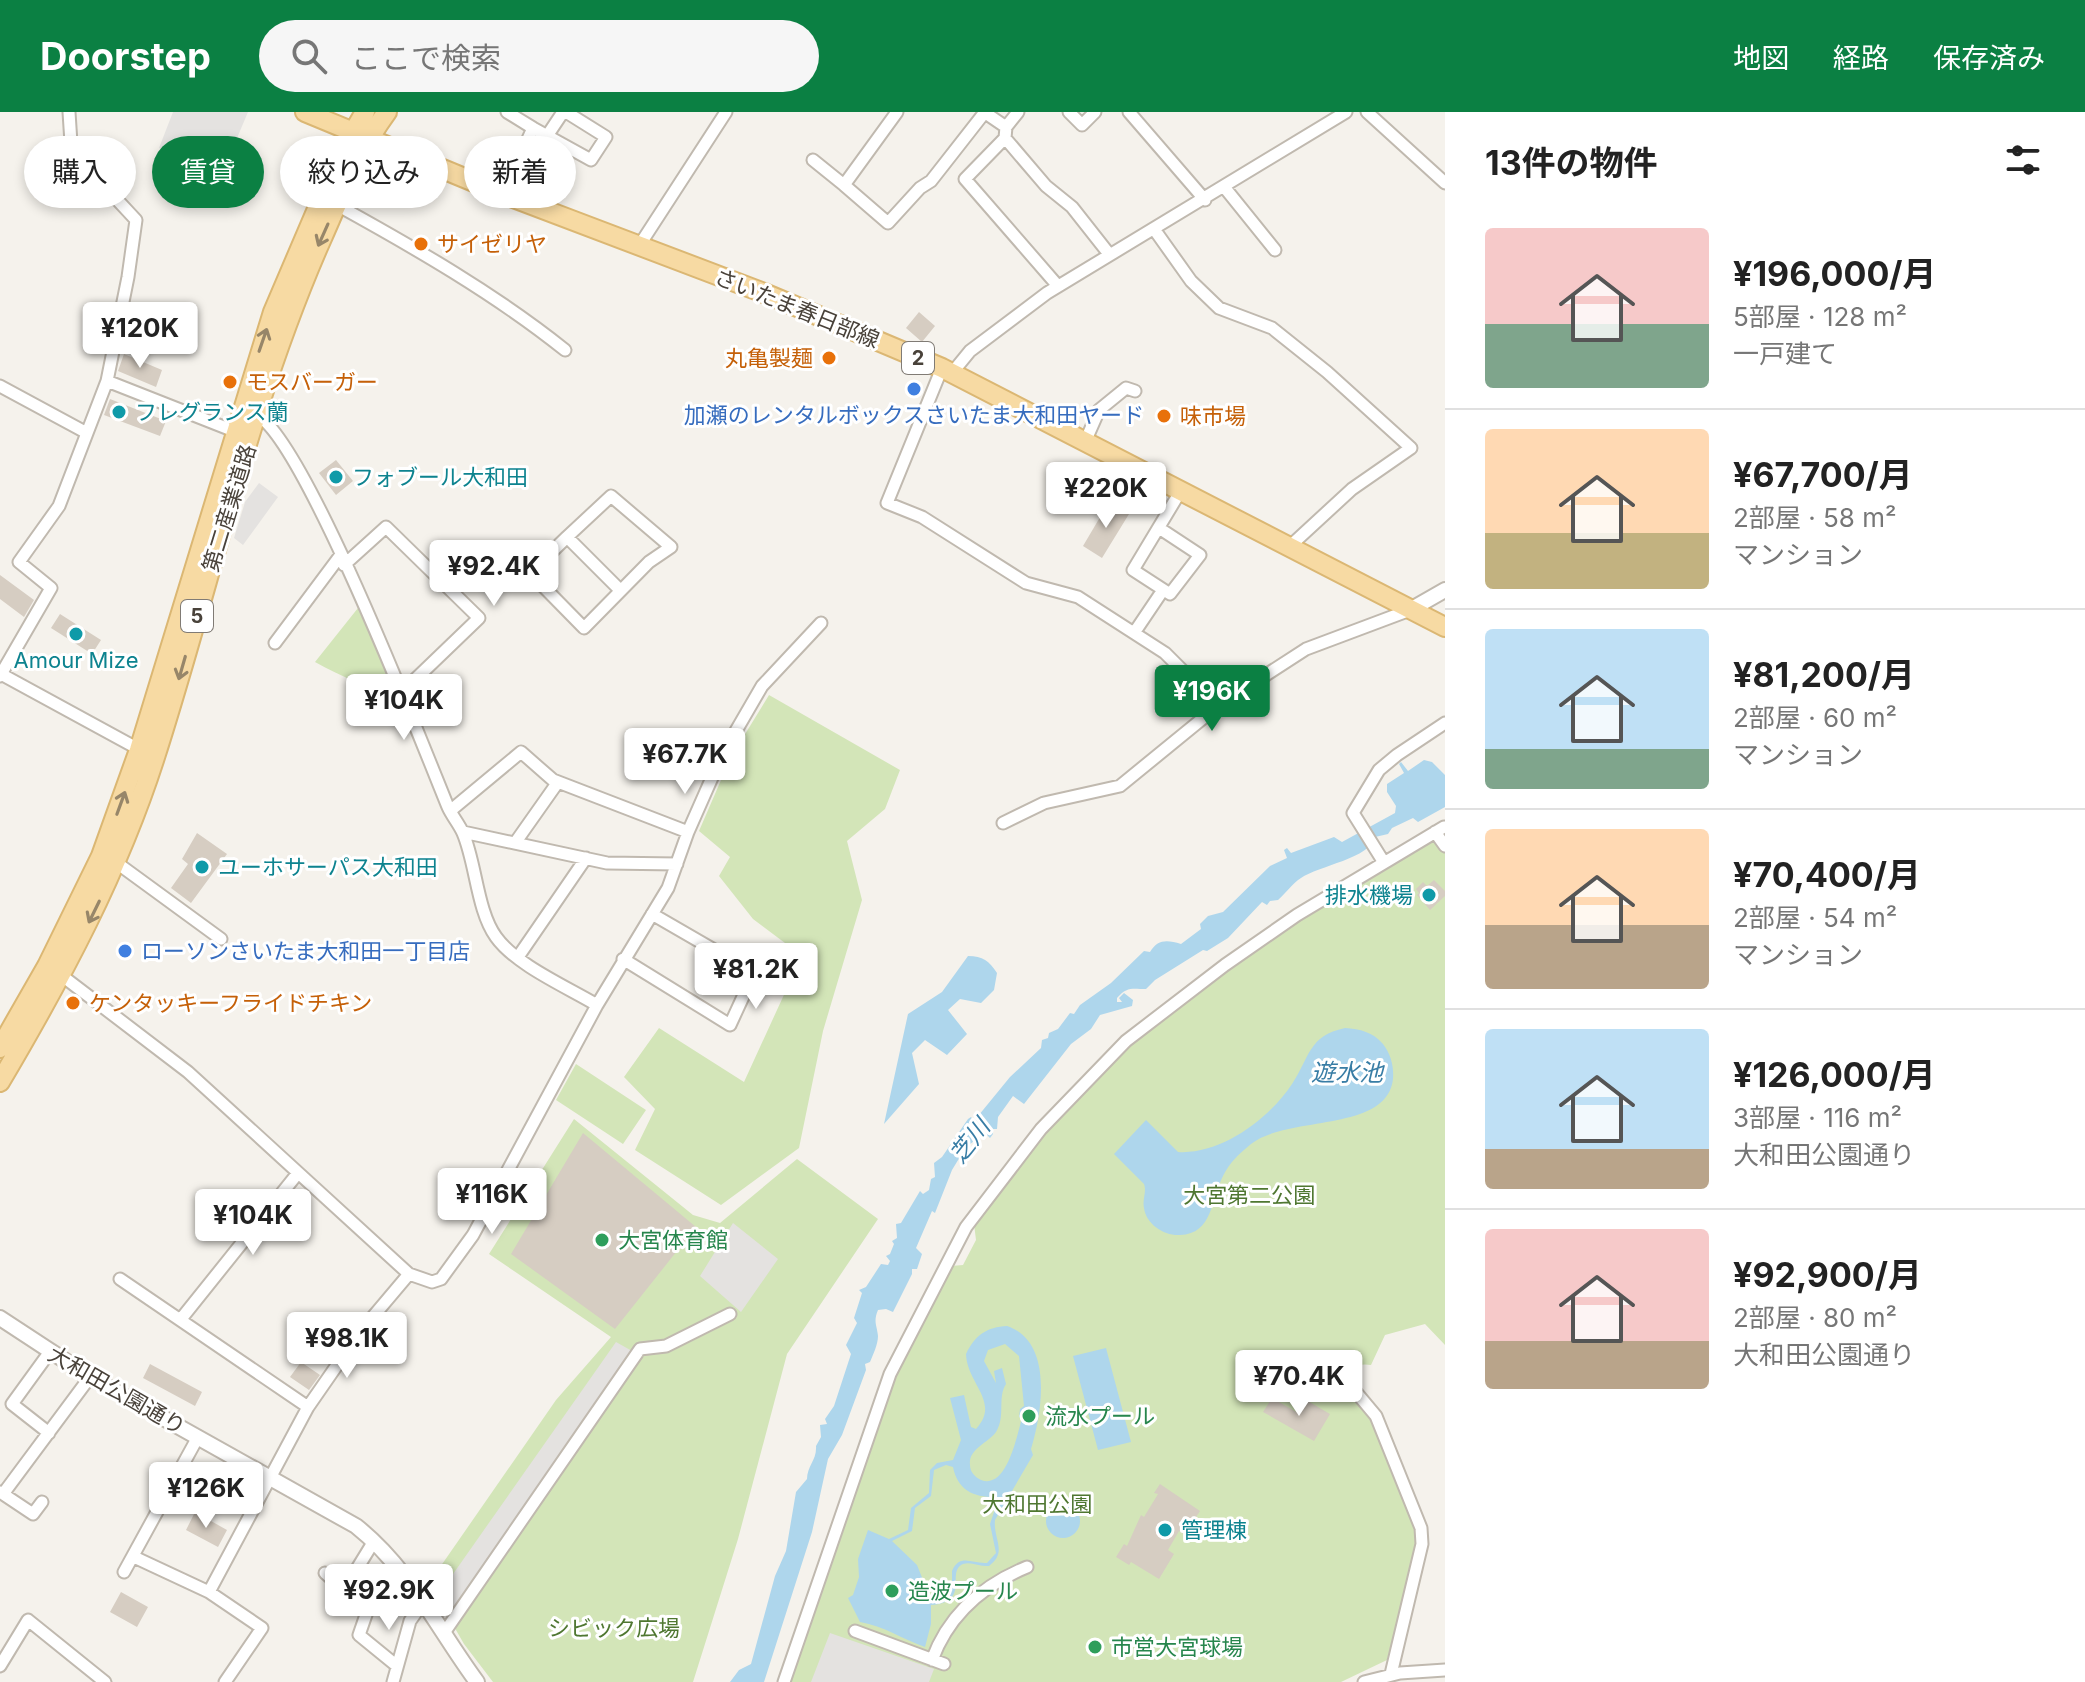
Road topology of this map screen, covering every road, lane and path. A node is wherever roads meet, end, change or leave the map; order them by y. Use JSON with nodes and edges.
{"nodes":[{"id":1,"x":69,"y":112,"type":"edge"},
{"id":2,"x":305,"y":112,"type":"edge"},
{"id":3,"x":365,"y":112,"type":"edge"},
{"id":4,"x":387,"y":112,"type":"edge"},
{"id":5,"x":507,"y":112,"type":"edge"},
{"id":6,"x":565,"y":112,"type":"edge"},
{"id":7,"x":726,"y":112,"type":"edge"},
{"id":8,"x":897,"y":112,"type":"edge"},
{"id":9,"x":985,"y":112,"type":"edge"},
{"id":10,"x":1018,"y":112,"type":"edge"},
{"id":11,"x":1069,"y":112,"type":"edge"},
{"id":12,"x":1095,"y":112,"type":"edge"},
{"id":13,"x":1129,"y":112,"type":"edge"},
{"id":14,"x":1346,"y":112,"type":"edge"},
{"id":15,"x":1367,"y":112,"type":"edge"},
{"id":16,"x":533,"y":128,"type":"junction"},
{"id":17,"x":1006,"y":132,"type":"junction"},
{"id":18,"x":360,"y":136,"type":"junction"},
{"id":19,"x":529,"y":136,"type":"edge"},
{"id":20,"x":547,"y":136,"type":"joint"},
{"id":21,"x":576,"y":152,"type":"edge"},
{"id":22,"x":813,"y":160,"type":"dead end"},
{"id":23,"x":1445,"y":183,"type":"edge"},
{"id":24,"x":844,"y":185,"type":"junction"},
{"id":25,"x":1225,"y":188,"type":"junction"},
{"id":26,"x":1205,"y":200,"type":"junction"},
{"id":27,"x":322,"y":208,"type":"edge"},
{"id":28,"x":336,"y":208,"type":"edge"},
{"id":29,"x":342,"y":208,"type":"edge"},
{"id":30,"x":540,"y":208,"type":"edge"},
{"id":31,"x":1154,"y":229,"type":"junction"},
{"id":32,"x":639,"y":246,"type":"junction"},
{"id":33,"x":1275,"y":250,"type":"dead end"},
{"id":34,"x":1109,"y":254,"type":"junction"},
{"id":35,"x":1058,"y":286,"type":"junction"},
{"id":36,"x":565,"y":350,"type":"dead end"},
{"id":37,"x":947,"y":370,"type":"junction"},
{"id":38,"x":107,"y":381,"type":"junction"},
{"id":39,"x":0,"y":386,"type":"edge"},
{"id":40,"x":1135,"y":391,"type":"dead end"},
{"id":41,"x":248,"y":425,"type":"junction"},
{"id":42,"x":87,"y":433,"type":"junction"},
{"id":43,"x":1085,"y":442,"type":"junction"},
{"id":44,"x":1180,"y":492,"type":"junction"},
{"id":45,"x":1159,"y":528,"type":"junction"},
{"id":46,"x":567,"y":537,"type":"junction"},
{"id":47,"x":1288,"y":548,"type":"junction"},
{"id":48,"x":342,"y":560,"type":"junction"},
{"id":49,"x":620,"y":590,"type":"junction"},
{"id":50,"x":1163,"y":590,"type":"junction"},
{"id":51,"x":1445,"y":590,"type":"edge"},
{"id":52,"x":1410,"y":610,"type":"junction"},
{"id":53,"x":821,"y":623,"type":"dead end"},
{"id":54,"x":1445,"y":627,"type":"edge"},
{"id":55,"x":1134,"y":633,"type":"junction"},
{"id":56,"x":275,"y":643,"type":"dead end"},
{"id":57,"x":1,"y":675,"type":"edge"},
{"id":58,"x":401,"y":693,"type":"junction"},
{"id":59,"x":1218,"y":706,"type":"junction"},
{"id":60,"x":1445,"y":723,"type":"edge"},
{"id":61,"x":147,"y":753,"type":"junction"},
{"id":62,"x":558,"y":782,"type":"junction"},
{"id":63,"x":450,"y":811,"type":"junction"},
{"id":64,"x":1003,"y":823,"type":"dead end"},
{"id":65,"x":1439,"y":830,"type":"edge"},
{"id":66,"x":463,"y":832,"type":"junction"},
{"id":67,"x":688,"y":832,"type":"junction"},
{"id":68,"x":515,"y":843,"type":"junction"},
{"id":69,"x":1445,"y":846,"type":"edge"},
{"id":70,"x":586,"y":858,"type":"junction"},
{"id":71,"x":1383,"y":861,"type":"junction"},
{"id":72,"x":117,"y":863,"type":"junction"},
{"id":73,"x":677,"y":864,"type":"junction"},
{"id":74,"x":652,"y":914,"type":"junction"},
{"id":75,"x":221,"y":939,"type":"dead end"},
{"id":76,"x":518,"y":957,"type":"junction"},
{"id":77,"x":623,"y":959,"type":"junction"},
{"id":78,"x":61,"y":975,"type":"junction"},
{"id":79,"x":597,"y":1005,"type":"junction"},
{"id":80,"x":0,"y":1048,"type":"edge"},
{"id":81,"x":0,"y":1082,"type":"edge"},
{"id":82,"x":298,"y":1173,"type":"junction"},
{"id":83,"x":409,"y":1274,"type":"junction"},
{"id":84,"x":120,"y":1279,"type":"dead end"},
{"id":85,"x":730,"y":1314,"type":"dead end"},
{"id":86,"x":0,"y":1318,"type":"edge"},
{"id":87,"x":181,"y":1319,"type":"junction"},
{"id":88,"x":49,"y":1353,"type":"junction"},
{"id":89,"x":1335,"y":1367,"type":"dead end"},
{"id":90,"x":90,"y":1377,"type":"junction"},
{"id":91,"x":308,"y":1407,"type":"junction"},
{"id":92,"x":49,"y":1433,"type":"junction"},
{"id":93,"x":198,"y":1437,"type":"junction"},
{"id":94,"x":271,"y":1476,"type":"junction"},
{"id":95,"x":1,"y":1493,"type":"edge"},
{"id":96,"x":42,"y":1502,"type":"dead end"},
{"id":97,"x":374,"y":1541,"type":"junction"},
{"id":98,"x":134,"y":1557,"type":"junction"},
{"id":99,"x":1027,"y":1567,"type":"dead end"},
{"id":100,"x":124,"y":1572,"type":"dead end"},
{"id":101,"x":325,"y":1573,"type":"dead end"},
{"id":102,"x":344,"y":1590,"type":"junction"},
{"id":103,"x":209,"y":1592,"type":"junction"},
{"id":104,"x":424,"y":1601,"type":"junction"},
{"id":105,"x":855,"y":1631,"type":"dead end"},
{"id":106,"x":444,"y":1633,"type":"junction"},
{"id":107,"x":0,"y":1666,"type":"edge"},
{"id":108,"x":397,"y":1666,"type":"junction"},
{"id":109,"x":1445,"y":1670,"type":"edge"},
{"id":110,"x":1396,"y":1676,"type":"edge"},
{"id":111,"x":105,"y":1682,"type":"edge"},
{"id":112,"x":225,"y":1682,"type":"edge"},
{"id":113,"x":393,"y":1682,"type":"edge"},
{"id":114,"x":477,"y":1682,"type":"edge"},
{"id":115,"x":784,"y":1682,"type":"edge"},
{"id":116,"x":1364,"y":1682,"type":"edge"}],
"edges":[{"from":1,"to":38,"type":"street"},
{"from":2,"to":18,"type":"main road","name":"さいたま春日部線","number":"2"},
{"from":3,"to":18,"type":"main road","name":"第二産業道路"},
{"from":4,"to":18,"type":"main road","name":"第二産業道路"},
{"from":5,"to":16,"type":"street"},
{"from":6,"to":20,"type":"street"},
{"from":6,"to":21,"type":"street"},
{"from":7,"to":32,"type":"street"},
{"from":8,"to":24,"type":"street"},
{"from":9,"to":17,"type":"street"},
{"from":9,"to":24,"type":"street"},
{"from":10,"to":17,"type":"street"},
{"from":11,"to":12,"type":"street"},
{"from":13,"to":26,"type":"street"},
{"from":14,"to":25,"type":"street"},
{"from":15,"to":23,"type":"street"},
{"from":16,"to":19,"type":"street"},
{"from":16,"to":20,"type":"street"},
{"from":17,"to":34,"type":"street"},
{"from":17,"to":35,"type":"street"},
{"from":22,"to":24,"type":"street"},
{"from":25,"to":26,"type":"street"},
{"from":25,"to":33,"type":"street"},
{"from":26,"to":31,"type":"street"},
{"from":41,"to":27,"type":"main road","name":"第二産業道路","number":"5","one_way":true},
{"from":28,"to":41,"type":"main road","name":"第二産業道路","number":"5","one_way":true},
{"from":29,"to":36,"type":"street"},
{"from":30,"to":32,"type":"main road","name":"さいたま春日部線","number":"2"},
{"from":31,"to":34,"type":"street"},
{"from":31,"to":47,"type":"street"},
{"from":32,"to":37,"type":"main road","name":"さいたま春日部線","number":"2"},
{"from":34,"to":35,"type":"street"},
{"from":35,"to":37,"type":"street"},
{"from":37,"to":43,"type":"main road","name":"さいたま春日部線","number":"2"},
{"from":37,"to":55,"type":"street"},
{"from":38,"to":41,"type":"street"},
{"from":38,"to":42,"type":"street"},
{"from":39,"to":42,"type":"street"},
{"from":40,"to":43,"type":"street"},
{"from":41,"to":48,"type":"street"},
{"from":41,"to":61,"type":"main road","name":"第二産業道路","number":"5"},
{"from":42,"to":57,"type":"street"},
{"from":43,"to":44,"type":"main road","name":"さいたま春日部線","number":"2"},
{"from":44,"to":45,"type":"street"},
{"from":44,"to":47,"type":"main road","name":"さいたま春日部線","number":"2"},
{"from":45,"to":50,"type":"street"},
{"from":45,"to":50,"type":"street"},
{"from":46,"to":49,"type":"street"},
{"from":46,"to":49,"type":"street"},
{"from":46,"to":49,"type":"street"},
{"from":47,"to":52,"type":"main road","name":"さいたま春日部線","number":"2"},
{"from":48,"to":56,"type":"street"},
{"from":48,"to":58,"type":"street"},
{"from":48,"to":58,"type":"street"},
{"from":50,"to":55,"type":"street"},
{"from":51,"to":52,"type":"street"},
{"from":52,"to":54,"type":"main road","name":"さいたま春日部線","number":"2"},
{"from":52,"to":59,"type":"street"},
{"from":53,"to":67,"type":"street"},
{"from":55,"to":59,"type":"street"},
{"from":57,"to":61,"type":"street"},
{"from":58,"to":63,"type":"street"},
{"from":59,"to":64,"type":"street"},
{"from":60,"to":71,"type":"street"},
{"from":61,"to":72,"type":"main road","name":"第二産業道路","number":"5"},
{"from":80,"to":61,"type":"main road","name":"第二産業道路","number":"5","one_way":true},
{"from":62,"to":63,"type":"street"},
{"from":62,"to":67,"type":"street"},
{"from":62,"to":68,"type":"street"},
{"from":63,"to":66,"type":"street"},
{"from":65,"to":69,"type":"street"},
{"from":65,"to":71,"type":"street"},
{"from":66,"to":68,"type":"street"},
{"from":66,"to":76,"type":"street"},
{"from":67,"to":73,"type":"street"},
{"from":68,"to":70,"type":"street"},
{"from":70,"to":73,"type":"street"},
{"from":70,"to":76,"type":"street"},
{"from":71,"to":115,"type":"street"},
{"from":72,"to":75,"type":"street"},
{"from":72,"to":78,"type":"main road","name":"第二産業道路","number":"5","one_way":true},
{"from":73,"to":74,"type":"street"},
{"from":74,"to":77,"type":"street"},
{"from":74,"to":77,"type":"street"},
{"from":76,"to":79,"type":"street"},
{"from":77,"to":79,"type":"street"},
{"from":78,"to":81,"type":"main road","name":"第二産業道路","number":"5"},
{"from":78,"to":82,"type":"street"},
{"from":79,"to":83,"type":"street"},
{"from":82,"to":83,"type":"street"},
{"from":82,"to":87,"type":"street"},
{"from":83,"to":91,"type":"street"},
{"from":84,"to":87,"type":"street"},
{"from":85,"to":106,"type":"street"},
{"from":86,"to":88,"type":"street","name":"大和田公園通り"},
{"from":87,"to":91,"type":"street"},
{"from":88,"to":90,"type":"street","name":"大和田公園通り"},
{"from":88,"to":92,"type":"street"},
{"from":89,"to":110,"type":"street"},
{"from":90,"to":92,"type":"street"},
{"from":90,"to":93,"type":"street","name":"大和田公園通り"},
{"from":91,"to":94,"type":"street"},
{"from":92,"to":95,"type":"street"},
{"from":93,"to":94,"type":"street","name":"大和田公園通り"},
{"from":93,"to":98,"type":"street"},
{"from":94,"to":97,"type":"street","name":"大和田公園通り"},
{"from":94,"to":103,"type":"street"},
{"from":95,"to":96,"type":"street"},
{"from":97,"to":102,"type":"street"},
{"from":97,"to":104,"type":"street","name":"大和田公園通り"},
{"from":98,"to":100,"type":"street"},
{"from":98,"to":103,"type":"street"},
{"from":99,"to":105,"type":"street"},
{"from":101,"to":102,"type":"street"},
{"from":102,"to":108,"type":"street"},
{"from":103,"to":112,"type":"street"},
{"from":104,"to":106,"type":"street","name":"大和田公園通り"},
{"from":104,"to":108,"type":"street"},
{"from":106,"to":114,"type":"street","name":"大和田公園通り"},
{"from":107,"to":111,"type":"street"},
{"from":108,"to":113,"type":"street"},
{"from":109,"to":110,"type":"street"},
{"from":110,"to":116,"type":"street"}]}
